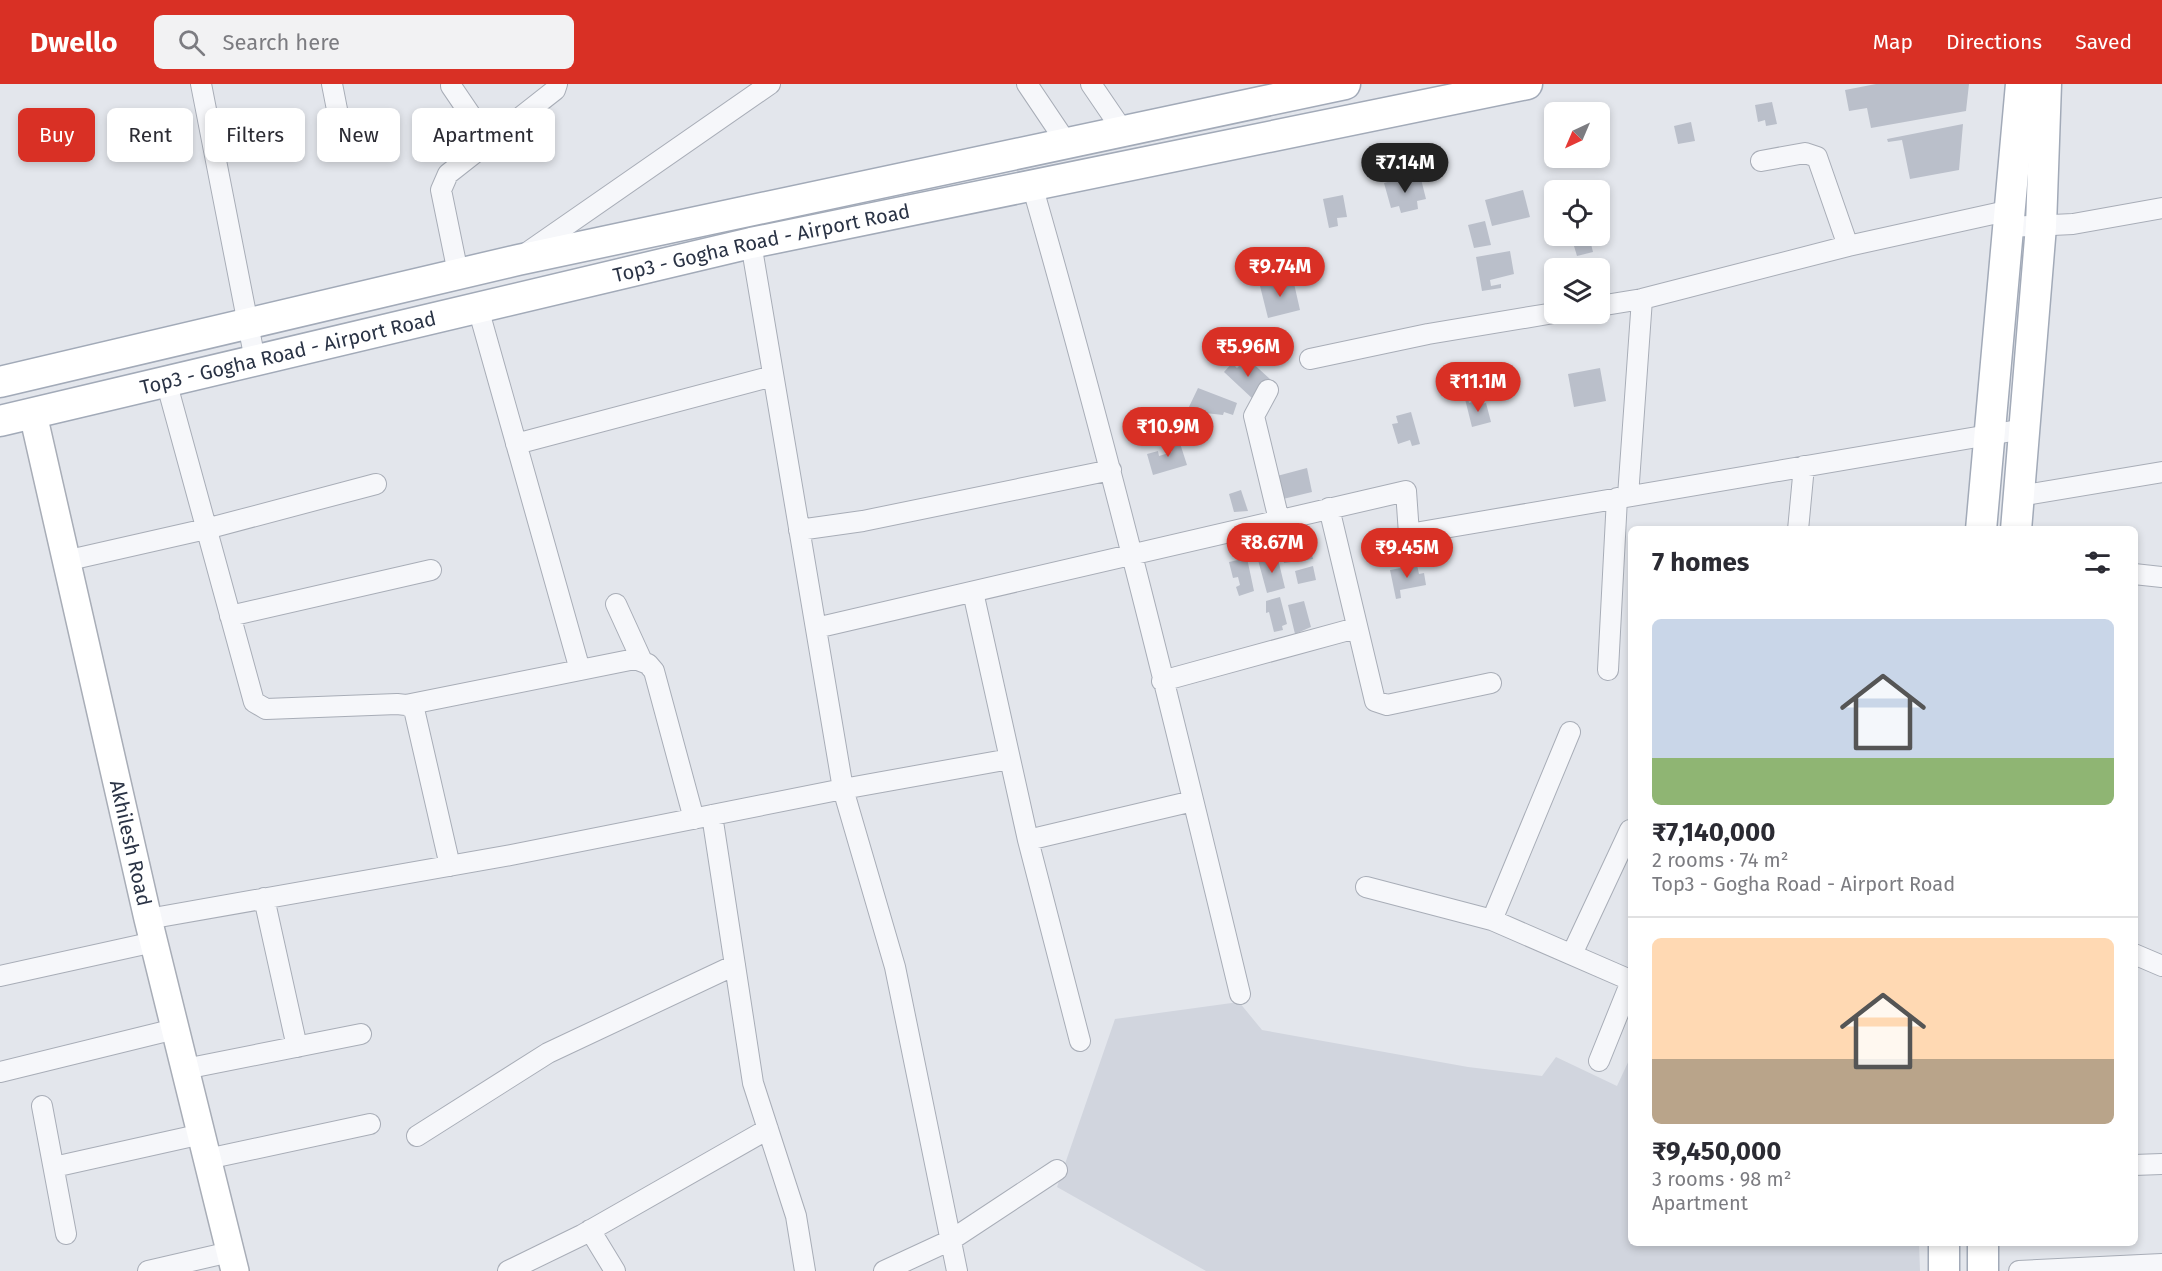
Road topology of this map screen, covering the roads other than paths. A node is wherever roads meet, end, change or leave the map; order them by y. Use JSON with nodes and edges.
{"nodes":[{"id":1,"x":201,"y":84,"type":"edge"},
{"id":2,"x":332,"y":84,"type":"edge"},
{"id":3,"x":557,"y":84,"type":"edge"},
{"id":4,"x":770,"y":84,"type":"edge"},
{"id":5,"x":1027,"y":84,"type":"edge"},
{"id":6,"x":1091,"y":84,"type":"edge"},
{"id":7,"x":1345,"y":84,"type":"edge"},
{"id":8,"x":1527,"y":84,"type":"edge"},
{"id":9,"x":2021,"y":84,"type":"edge"},
{"id":10,"x":2046,"y":84,"type":"edge"},
{"id":11,"x":451,"y":86,"type":"dead end"},
{"id":12,"x":337,"y":108,"type":"edge"},
{"id":13,"x":466,"y":108,"type":"edge"},
{"id":14,"x":532,"y":108,"type":"edge"},
{"id":15,"x":1123,"y":132,"type":"junction"},
{"id":16,"x":1066,"y":142,"type":"junction"},
{"id":17,"x":1761,"y":160,"type":"dead end"},
{"id":18,"x":463,"y":162,"type":"edge"},
{"id":19,"x":1032,"y":185,"type":"junction"},
{"id":20,"x":2162,"y":208,"type":"edge"},
{"id":21,"x":2010,"y":218,"type":"junction"},
{"id":22,"x":2041,"y":226,"type":"junction"},
{"id":23,"x":751,"y":243,"type":"junction"},
{"id":24,"x":1848,"y":246,"type":"junction"},
{"id":25,"x":518,"y":260,"type":"junction"},
{"id":26,"x":458,"y":273,"type":"junction"},
{"id":27,"x":1642,"y":299,"type":"junction"},
{"id":28,"x":1610,"y":304,"type":"edge"},
{"id":29,"x":478,"y":308,"type":"junction"},
{"id":30,"x":1544,"y":315,"type":"edge"},
{"id":31,"x":248,"y":323,"type":"junction"},
{"id":32,"x":1310,"y":359,"type":"dead end"},
{"id":33,"x":255,"y":360,"type":"junction"},
{"id":34,"x":774,"y":376,"type":"junction"},
{"id":35,"x":166,"y":381,"type":"junction"},
{"id":36,"x":0,"y":382,"type":"edge"},
{"id":37,"x":1268,"y":390,"type":"dead end"},
{"id":38,"x":33,"y":414,"type":"junction"},
{"id":39,"x":0,"y":421,"type":"edge"},
{"id":40,"x":2024,"y":429,"type":"junction"},
{"id":41,"x":1989,"y":435,"type":"junction"},
{"id":42,"x":516,"y":444,"type":"junction"},
{"id":43,"x":1804,"y":466,"type":"junction"},
{"id":44,"x":1111,"y":470,"type":"junction"},
{"id":45,"x":2162,"y":472,"type":"edge"},
{"id":46,"x":376,"y":484,"type":"dead end"},
{"id":47,"x":2019,"y":496,"type":"junction"},
{"id":48,"x":1623,"y":497,"type":"junction"},
{"id":49,"x":1329,"y":508,"type":"junction"},
{"id":50,"x":1279,"y":520,"type":"junction"},
{"id":51,"x":1798,"y":526,"type":"edge"},
{"id":52,"x":1981,"y":526,"type":"edge"},
{"id":53,"x":2016,"y":526,"type":"edge"},
{"id":54,"x":206,"y":529,"type":"junction"},
{"id":55,"x":799,"y":530,"type":"junction"},
{"id":56,"x":1133,"y":554,"type":"junction"},
{"id":57,"x":65,"y":561,"type":"junction"},
{"id":58,"x":431,"y":570,"type":"dead end"},
{"id":59,"x":2138,"y":574,"type":"edge"},
{"id":60,"x":2162,"y":577,"type":"edge"},
{"id":61,"x":973,"y":592,"type":"junction"},
{"id":62,"x":616,"y":604,"type":"dead end"},
{"id":63,"x":230,"y":616,"type":"junction"},
{"id":64,"x":816,"y":628,"type":"junction"},
{"id":65,"x":1356,"y":628,"type":"junction"},
{"id":66,"x":642,"y":661,"type":"junction"},
{"id":67,"x":580,"y":670,"type":"junction"},
{"id":68,"x":1608,"y":670,"type":"dead end"},
{"id":69,"x":1162,"y":681,"type":"junction"},
{"id":70,"x":1491,"y":683,"type":"dead end"},
{"id":71,"x":406,"y":705,"type":"junction"},
{"id":72,"x":1570,"y":732,"type":"dead end"},
{"id":73,"x":1010,"y":759,"type":"junction"},
{"id":74,"x":843,"y":789,"type":"junction"},
{"id":75,"x":1193,"y":801,"type":"junction"},
{"id":76,"x":703,"y":817,"type":"junction"},
{"id":77,"x":1628,"y":834,"type":"edge"},
{"id":78,"x":1028,"y":840,"type":"junction"},
{"id":79,"x":450,"y":866,"type":"junction"},
{"id":80,"x":1366,"y":887,"type":"dead end"},
{"id":81,"x":264,"y":898,"type":"junction"},
{"id":82,"x":1492,"y":920,"type":"junction"},
{"id":83,"x":151,"y":930,"type":"junction"},
{"id":84,"x":1572,"y":954,"type":"junction"},
{"id":85,"x":2138,"y":956,"type":"edge"},
{"id":86,"x":735,"y":965,"type":"junction"},
{"id":87,"x":2162,"y":966,"type":"edge"},
{"id":88,"x":0,"y":976,"type":"edge"},
{"id":89,"x":1628,"y":981,"type":"edge"},
{"id":90,"x":1628,"y":987,"type":"edge"},
{"id":91,"x":1240,"y":994,"type":"dead end"},
{"id":92,"x":175,"y":1029,"type":"junction"},
{"id":93,"x":361,"y":1034,"type":"dead end"},
{"id":94,"x":1080,"y":1041,"type":"dead end"},
{"id":95,"x":297,"y":1047,"type":"junction"},
{"id":96,"x":1599,"y":1060,"type":"dead end"},
{"id":97,"x":186,"y":1070,"type":"junction"},
{"id":98,"x":0,"y":1072,"type":"edge"},
{"id":99,"x":42,"y":1106,"type":"dead end"},
{"id":100,"x":370,"y":1125,"type":"dead end"},
{"id":101,"x":768,"y":1130,"type":"junction"},
{"id":102,"x":417,"y":1136,"type":"dead end"},
{"id":103,"x":204,"y":1147,"type":"junction"},
{"id":104,"x":2162,"y":1164,"type":"edge"},
{"id":105,"x":2138,"y":1165,"type":"edge"},
{"id":106,"x":54,"y":1167,"type":"junction"},
{"id":107,"x":1057,"y":1170,"type":"dead end"},
{"id":108,"x":590,"y":1230,"type":"junction"},
{"id":109,"x":66,"y":1234,"type":"dead end"},
{"id":110,"x":951,"y":1240,"type":"junction"},
{"id":111,"x":1944,"y":1246,"type":"edge"},
{"id":112,"x":1983,"y":1246,"type":"edge"},
{"id":113,"x":233,"y":1261,"type":"edge"},
{"id":114,"x":2162,"y":1264,"type":"edge"},
{"id":115,"x":148,"y":1271,"type":"edge"},
{"id":116,"x":508,"y":1271,"type":"edge"},
{"id":117,"x":615,"y":1271,"type":"edge"},
{"id":118,"x":805,"y":1271,"type":"edge"},
{"id":119,"x":884,"y":1271,"type":"edge"},
{"id":120,"x":957,"y":1271,"type":"edge"},
{"id":121,"x":1944,"y":1271,"type":"edge"},
{"id":122,"x":1983,"y":1271,"type":"edge"},
{"id":123,"x":2019,"y":1271,"type":"edge"}],
"edges":[{"from":1,"to":31,"type":"street"},
{"from":2,"to":12,"type":"street"},
{"from":3,"to":14,"type":"street"},
{"from":4,"to":25,"type":"street"},
{"from":5,"to":16,"type":"street"},
{"from":6,"to":15,"type":"street"},
{"from":7,"to":15,"type":"main road","name":"Top3 - Gogha Road - Airport Road"},
{"from":8,"to":19,"type":"main road","name":"Top3 - Gogha Road - Airport Road"},
{"from":9,"to":21,"type":"main road"},
{"from":10,"to":22,"type":"main road"},
{"from":11,"to":13,"type":"street"},
{"from":15,"to":16,"type":"main road","name":"Top3 - Gogha Road - Airport Road"},
{"from":16,"to":25,"type":"main road","name":"Top3 - Gogha Road - Airport Road"},
{"from":17,"to":24,"type":"street"},
{"from":18,"to":26,"type":"street"},
{"from":19,"to":23,"type":"main road","name":"Top3 - Gogha Road - Airport Road"},
{"from":19,"to":44,"type":"street"},
{"from":20,"to":22,"type":"street"},
{"from":21,"to":22,"type":"street"},
{"from":21,"to":24,"type":"street"},
{"from":21,"to":41,"type":"main road"},
{"from":22,"to":40,"type":"main road"},
{"from":23,"to":29,"type":"main road","name":"Top3 - Gogha Road - Airport Road"},
{"from":23,"to":34,"type":"street"},
{"from":24,"to":27,"type":"street"},
{"from":25,"to":26,"type":"main road","name":"Top3 - Gogha Road - Airport Road"},
{"from":26,"to":31,"type":"main road","name":"Top3 - Gogha Road - Airport Road"},
{"from":27,"to":28,"type":"street"},
{"from":27,"to":48,"type":"street"},
{"from":29,"to":33,"type":"main road","name":"Top3 - Gogha Road - Airport Road"},
{"from":29,"to":42,"type":"street"},
{"from":30,"to":32,"type":"street"},
{"from":31,"to":33,"type":"street"},
{"from":31,"to":36,"type":"main road","name":"Top3 - Gogha Road - Airport Road"},
{"from":33,"to":35,"type":"main road","name":"Top3 - Gogha Road - Airport Road"},
{"from":34,"to":42,"type":"street"},
{"from":34,"to":55,"type":"street"},
{"from":35,"to":38,"type":"main road","name":"Top3 - Gogha Road - Airport Road"},
{"from":35,"to":54,"type":"street"},
{"from":37,"to":50,"type":"street"},
{"from":38,"to":39,"type":"main road","name":"Top3 - Gogha Road - Airport Road"},
{"from":38,"to":57,"type":"street","name":"Akhilesh Road"},
{"from":40,"to":41,"type":"street"},
{"from":40,"to":47,"type":"main road"},
{"from":41,"to":43,"type":"street"},
{"from":41,"to":52,"type":"main road"},
{"from":42,"to":67,"type":"street"},
{"from":43,"to":48,"type":"street"},
{"from":43,"to":51,"type":"street"},
{"from":44,"to":55,"type":"street"},
{"from":44,"to":56,"type":"street"},
{"from":45,"to":47,"type":"street"},
{"from":46,"to":54,"type":"street"},
{"from":47,"to":53,"type":"main road"},
{"from":48,"to":49,"type":"street"},
{"from":48,"to":68,"type":"street"},
{"from":49,"to":50,"type":"street"},
{"from":49,"to":65,"type":"street"},
{"from":50,"to":56,"type":"street"},
{"from":54,"to":57,"type":"street"},
{"from":54,"to":63,"type":"street"},
{"from":55,"to":64,"type":"street"},
{"from":56,"to":61,"type":"street"},
{"from":56,"to":69,"type":"street"},
{"from":57,"to":83,"type":"street","name":"Akhilesh Road"},
{"from":58,"to":63,"type":"street"},
{"from":59,"to":60,"type":"street"},
{"from":61,"to":64,"type":"street"},
{"from":61,"to":73,"type":"street"},
{"from":62,"to":66,"type":"street"},
{"from":63,"to":71,"type":"street"},
{"from":64,"to":74,"type":"street"},
{"from":65,"to":69,"type":"street"},
{"from":65,"to":70,"type":"street"},
{"from":66,"to":67,"type":"street"},
{"from":66,"to":76,"type":"street"},
{"from":67,"to":71,"type":"street"},
{"from":69,"to":75,"type":"street"},
{"from":71,"to":79,"type":"street"},
{"from":72,"to":82,"type":"street"},
{"from":73,"to":74,"type":"street"},
{"from":73,"to":78,"type":"street"},
{"from":74,"to":76,"type":"street"},
{"from":74,"to":110,"type":"street"},
{"from":75,"to":78,"type":"street"},
{"from":75,"to":91,"type":"street"},
{"from":76,"to":79,"type":"street"},
{"from":76,"to":86,"type":"street"},
{"from":77,"to":84,"type":"street"},
{"from":78,"to":94,"type":"street"},
{"from":79,"to":81,"type":"street"},
{"from":80,"to":82,"type":"street"},
{"from":81,"to":83,"type":"street"},
{"from":81,"to":95,"type":"street"},
{"from":82,"to":84,"type":"street"},
{"from":83,"to":88,"type":"street"},
{"from":83,"to":92,"type":"street","name":"Akhilesh Road"},
{"from":84,"to":89,"type":"street"},
{"from":85,"to":87,"type":"street"},
{"from":86,"to":101,"type":"street"},
{"from":86,"to":102,"type":"street"},
{"from":90,"to":96,"type":"street"},
{"from":92,"to":97,"type":"street","name":"Akhilesh Road"},
{"from":92,"to":98,"type":"street"},
{"from":93,"to":95,"type":"street"},
{"from":95,"to":97,"type":"street"},
{"from":97,"to":103,"type":"street","name":"Akhilesh Road"},
{"from":99,"to":106,"type":"street"},
{"from":100,"to":103,"type":"street"},
{"from":101,"to":108,"type":"street"},
{"from":101,"to":118,"type":"street"},
{"from":103,"to":106,"type":"street"},
{"from":103,"to":113,"type":"street","name":"Akhilesh Road"},
{"from":104,"to":105,"type":"street"},
{"from":106,"to":109,"type":"street"},
{"from":107,"to":110,"type":"street"},
{"from":108,"to":116,"type":"street"},
{"from":108,"to":117,"type":"street"},
{"from":110,"to":119,"type":"street"},
{"from":110,"to":120,"type":"street"},
{"from":111,"to":121,"type":"main road"},
{"from":112,"to":122,"type":"main road"},
{"from":113,"to":115,"type":"street"},
{"from":114,"to":123,"type":"street"}]}
